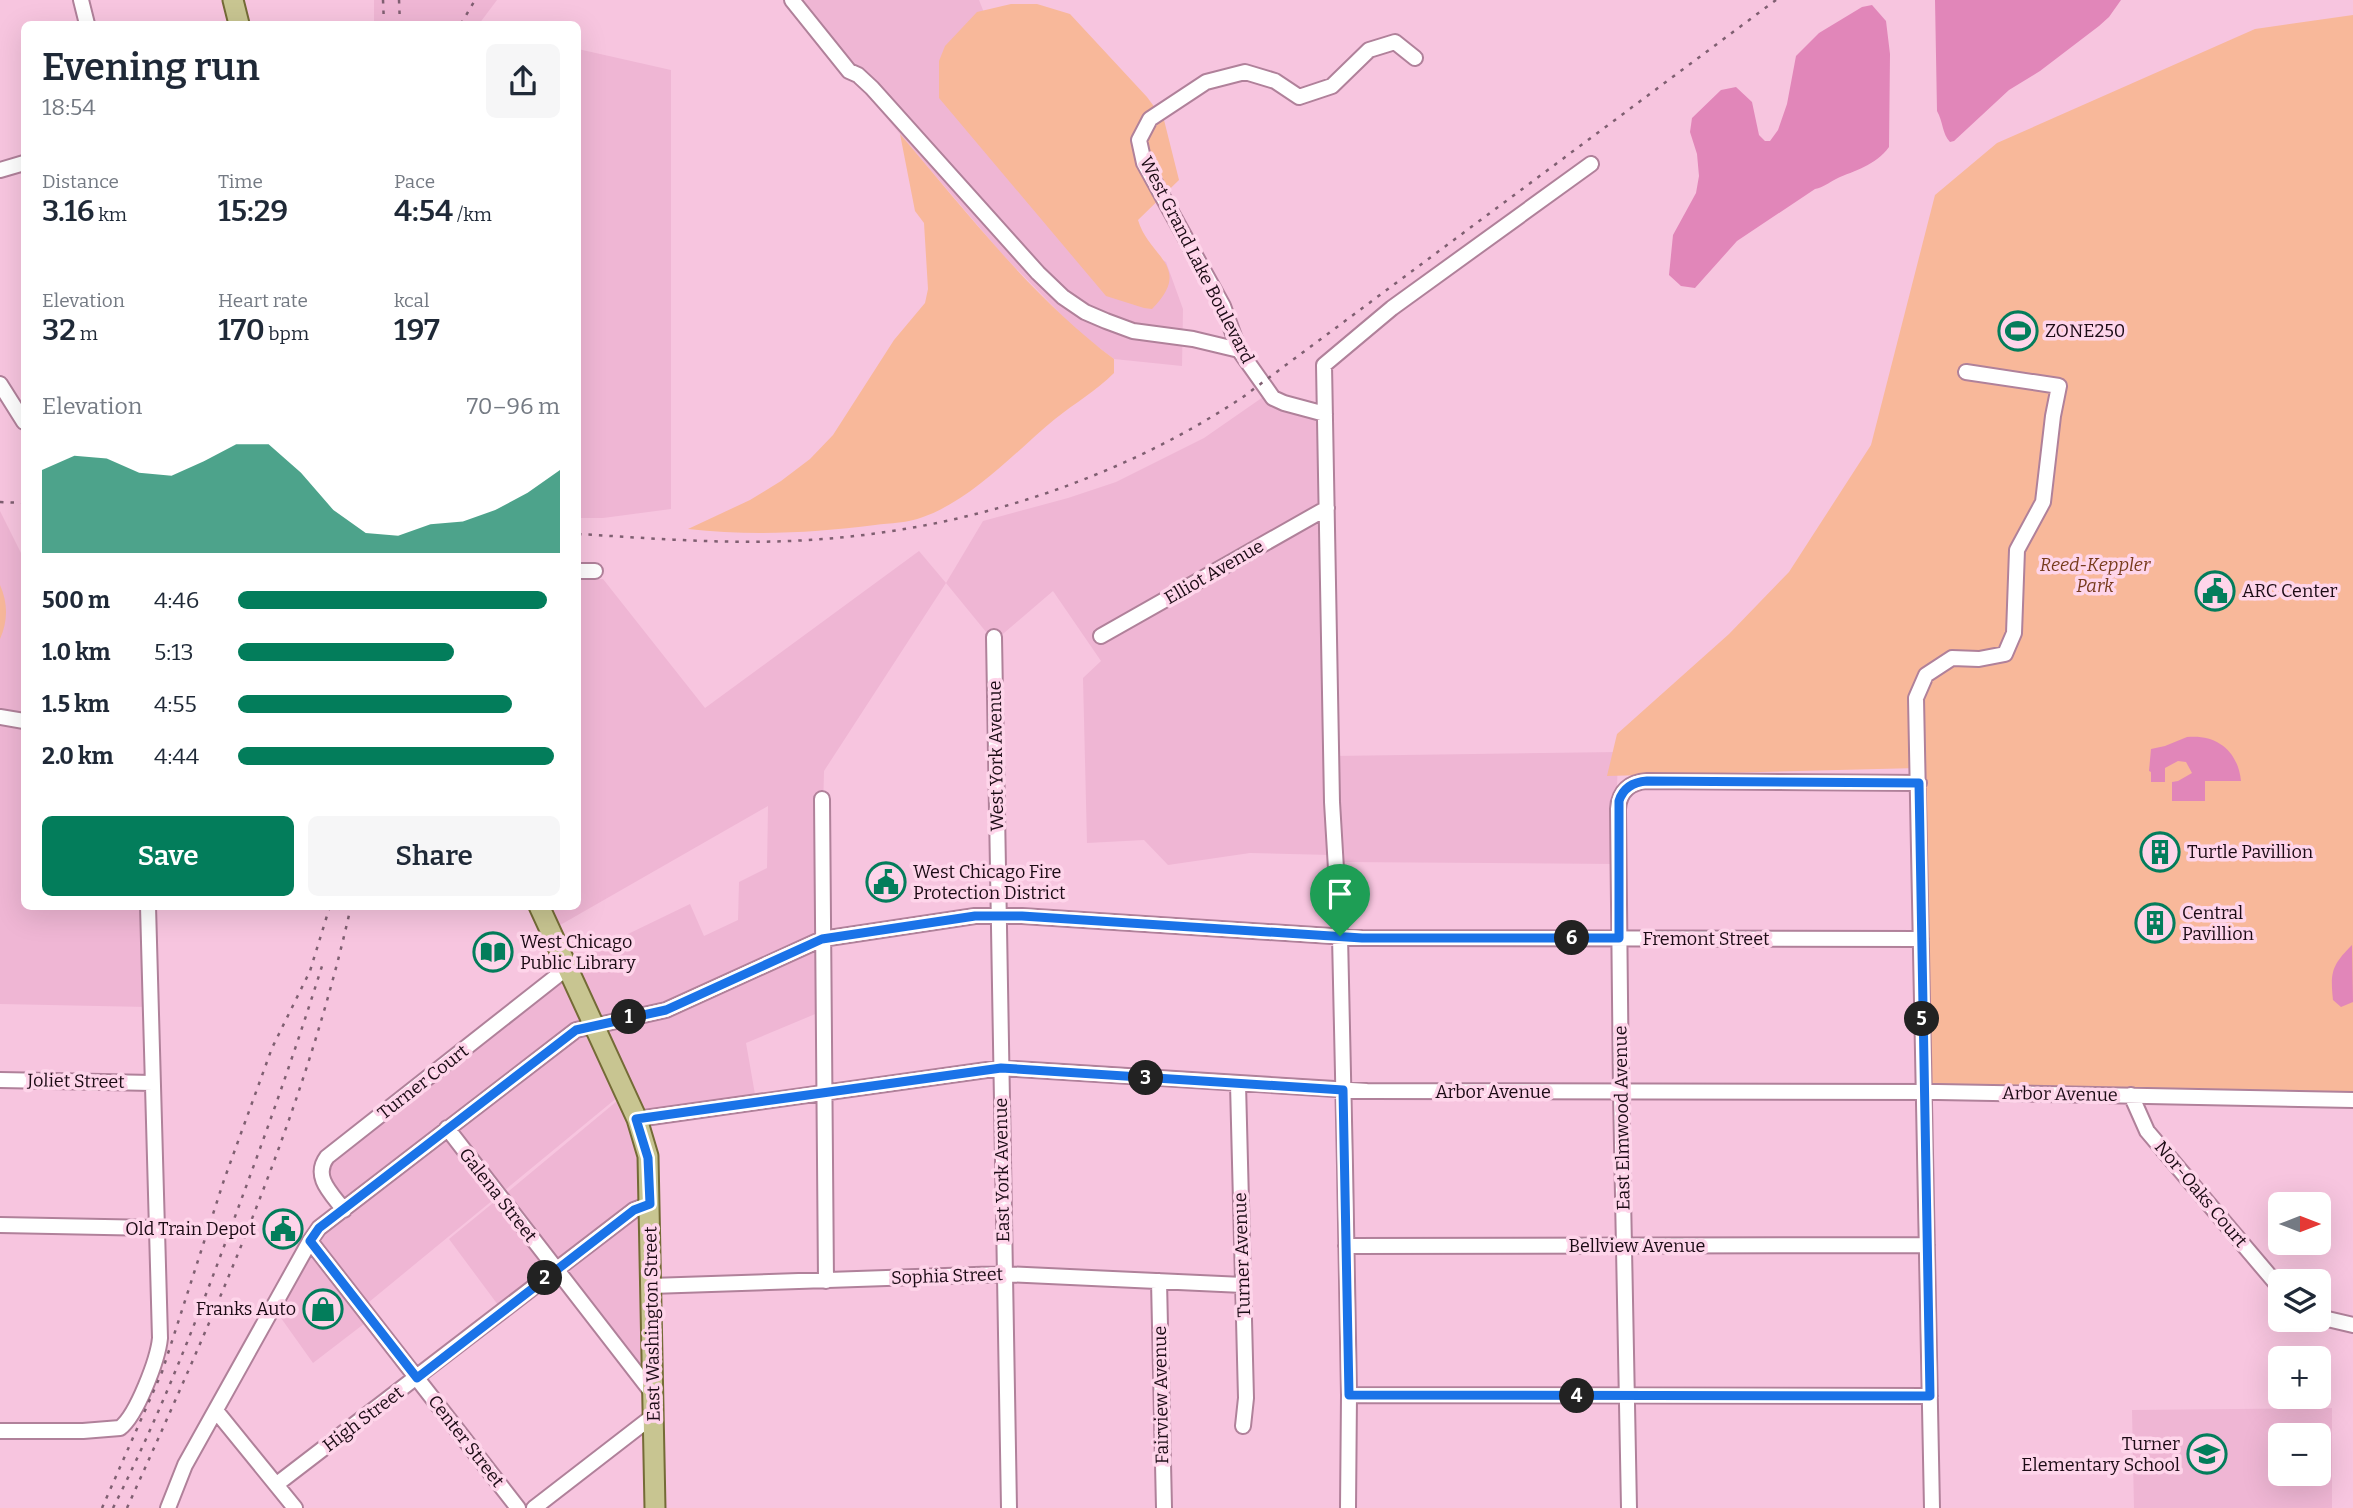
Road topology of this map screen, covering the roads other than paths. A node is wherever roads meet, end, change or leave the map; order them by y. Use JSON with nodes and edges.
{"nodes":[{"id":1,"x":81,"y":0,"type":"edge"},
{"id":2,"x":233,"y":0,"type":"edge"},
{"id":3,"x":792,"y":0,"type":"edge"},
{"id":4,"x":86,"y":21,"type":"edge"},
{"id":5,"x":238,"y":21,"type":"edge"},
{"id":6,"x":1415,"y":58,"type":"dead end"},
{"id":7,"x":21,"y":164,"type":"edge"},
{"id":8,"x":1591,"y":164,"type":"dead end"},
{"id":9,"x":0,"y":170,"type":"edge"},
{"id":10,"x":1239,"y":351,"type":"junction"},
{"id":11,"x":1966,"y":372,"type":"dead end"},
{"id":12,"x":0,"y":384,"type":"edge"},
{"id":13,"x":1325,"y":414,"type":"junction"},
{"id":14,"x":21,"y":417,"type":"edge"},
{"id":15,"x":1327,"y":508,"type":"junction"},
{"id":16,"x":581,"y":571,"type":"edge"},
{"id":17,"x":595,"y":571,"type":"dead end"},
{"id":18,"x":1101,"y":636,"type":"dead end"},
{"id":19,"x":994,"y":638,"type":"dead end"},
{"id":20,"x":0,"y":718,"type":"edge"},
{"id":21,"x":21,"y":721,"type":"edge"},
{"id":22,"x":1919,"y":783,"type":"junction"},
{"id":23,"x":822,"y":799,"type":"dead end"},
{"id":24,"x":148,"y":910,"type":"edge"},
{"id":25,"x":541,"y":910,"type":"edge"},
{"id":26,"x":998,"y":916,"type":"junction"},
{"id":27,"x":1340,"y":936,"type":"junction"},
{"id":28,"x":1619,"y":938,"type":"junction"},
{"id":29,"x":822,"y":939,"type":"junction"},
{"id":30,"x":1921,"y":939,"type":"junction"},
{"id":31,"x":567,"y":968,"type":"junction"},
{"id":32,"x":594,"y":1025,"type":"junction"},
{"id":33,"x":1001,"y":1068,"type":"junction"},
{"id":34,"x":0,"y":1080,"type":"edge"},
{"id":35,"x":153,"y":1083,"type":"junction"},
{"id":36,"x":1238,"y":1084,"type":"junction"},
{"id":37,"x":1343,"y":1090,"type":"junction"},
{"id":38,"x":1621,"y":1092,"type":"junction"},
{"id":39,"x":1924,"y":1092,"type":"junction"},
{"id":40,"x":824,"y":1093,"type":"junction"},
{"id":41,"x":2131,"y":1095,"type":"junction"},
{"id":42,"x":2353,"y":1100,"type":"edge"},
{"id":43,"x":636,"y":1119,"type":"junction"},
{"id":44,"x":447,"y":1128,"type":"junction"},
{"id":45,"x":650,"y":1204,"type":"junction"},
{"id":46,"x":344,"y":1210,"type":"junction"},
{"id":47,"x":0,"y":1225,"type":"edge"},
{"id":48,"x":156,"y":1228,"type":"junction"},
{"id":49,"x":310,"y":1241,"type":"junction"},
{"id":50,"x":1927,"y":1245,"type":"junction"},
{"id":51,"x":1346,"y":1246,"type":"junction"},
{"id":52,"x":1624,"y":1246,"type":"junction"},
{"id":53,"x":556,"y":1269,"type":"junction"},
{"id":54,"x":1004,"y":1274,"type":"junction"},
{"id":55,"x":2268,"y":1274,"type":"edge"},
{"id":56,"x":826,"y":1280,"type":"junction"},
{"id":57,"x":1159,"y":1281,"type":"junction"},
{"id":58,"x":1243,"y":1285,"type":"junction"},
{"id":59,"x":651,"y":1286,"type":"junction"},
{"id":60,"x":2331,"y":1320,"type":"edge"},
{"id":61,"x":2353,"y":1325,"type":"edge"},
{"id":62,"x":417,"y":1378,"type":"junction"},
{"id":63,"x":653,"y":1394,"type":"junction"},
{"id":64,"x":1349,"y":1395,"type":"junction"},
{"id":65,"x":1627,"y":1396,"type":"junction"},
{"id":66,"x":1930,"y":1396,"type":"junction"},
{"id":67,"x":217,"y":1412,"type":"junction"},
{"id":68,"x":653,"y":1416,"type":"junction"},
{"id":69,"x":1243,"y":1426,"type":"dead end"},
{"id":70,"x":0,"y":1431,"type":"edge"},
{"id":71,"x":277,"y":1484,"type":"junction"},
{"id":72,"x":168,"y":1508,"type":"edge"},
{"id":73,"x":295,"y":1508,"type":"edge"},
{"id":74,"x":518,"y":1508,"type":"edge"},
{"id":75,"x":534,"y":1508,"type":"edge"},
{"id":76,"x":655,"y":1508,"type":"edge"},
{"id":77,"x":1009,"y":1508,"type":"edge"},
{"id":78,"x":1164,"y":1508,"type":"edge"},
{"id":79,"x":1348,"y":1508,"type":"edge"},
{"id":80,"x":1629,"y":1508,"type":"edge"},
{"id":81,"x":1932,"y":1508,"type":"edge"}],
"edges":[{"from":1,"to":4,"type":"street"},
{"from":2,"to":5,"type":"main road"},
{"from":3,"to":10,"type":"street"},
{"from":6,"to":10,"type":"street","name":"West Grand Lake Boulevard"},
{"from":7,"to":9,"type":"street"},
{"from":8,"to":13,"type":"street"},
{"from":10,"to":13,"type":"street","name":"West Grand Lake Boulevard"},
{"from":11,"to":22,"type":"street"},
{"from":12,"to":14,"type":"street"},
{"from":13,"to":15,"type":"street"},
{"from":15,"to":18,"type":"street","name":"Elliot Avenue"},
{"from":15,"to":27,"type":"street"},
{"from":16,"to":17,"type":"street"},
{"from":19,"to":26,"type":"street","name":"West York Avenue"},
{"from":20,"to":21,"type":"street"},
{"from":22,"to":28,"type":"street","name":"East Elmwood Avenue"},
{"from":22,"to":30,"type":"street"},
{"from":23,"to":29,"type":"street"},
{"from":24,"to":35,"type":"street"},
{"from":25,"to":31,"type":"main road","name":"East Washington Street"},
{"from":26,"to":27,"type":"street","name":"Fremont Street"},
{"from":26,"to":29,"type":"street","name":"Fremont Street"},
{"from":26,"to":33,"type":"street","name":"East York Avenue"},
{"from":27,"to":28,"type":"street","name":"Fremont Street"},
{"from":27,"to":37,"type":"street"},
{"from":28,"to":30,"type":"street","name":"Fremont Street"},
{"from":28,"to":38,"type":"street","name":"East Elmwood Avenue"},
{"from":29,"to":32,"type":"street","name":"Fremont Street"},
{"from":29,"to":40,"type":"street"},
{"from":30,"to":39,"type":"street"},
{"from":31,"to":32,"type":"main road","name":"East Washington Street"},
{"from":31,"to":46,"type":"street","name":"Turner Court"},
{"from":32,"to":43,"type":"main road","name":"East Washington Street"},
{"from":32,"to":44,"type":"street","name":"Fremont Street"},
{"from":33,"to":36,"type":"street","name":"Arbor Avenue"},
{"from":33,"to":40,"type":"street","name":"Arbor Avenue"},
{"from":33,"to":54,"type":"street","name":"East York Avenue"},
{"from":34,"to":35,"type":"street","name":"Joliet Street"},
{"from":35,"to":48,"type":"street"},
{"from":36,"to":37,"type":"street","name":"Arbor Avenue"},
{"from":36,"to":58,"type":"street","name":"Turner Avenue"},
{"from":37,"to":38,"type":"street","name":"Arbor Avenue"},
{"from":37,"to":51,"type":"street"},
{"from":38,"to":39,"type":"street","name":"Arbor Avenue"},
{"from":38,"to":52,"type":"street","name":"East Elmwood Avenue"},
{"from":39,"to":41,"type":"street","name":"Arbor Avenue"},
{"from":39,"to":50,"type":"street"},
{"from":40,"to":43,"type":"street","name":"Arbor Avenue"},
{"from":40,"to":56,"type":"street"},
{"from":41,"to":42,"type":"street","name":"Arbor Avenue"},
{"from":41,"to":55,"type":"street","name":"Nor-Oaks Court"},
{"from":43,"to":45,"type":"main road","name":"East Washington Street"},
{"from":44,"to":46,"type":"street","name":"Fremont Street"},
{"from":44,"to":53,"type":"street","name":"Galena Street"},
{"from":45,"to":53,"type":"street","name":"High Street"},
{"from":45,"to":59,"type":"main road","name":"East Washington Street"},
{"from":46,"to":49,"type":"street","name":"Fremont Street"},
{"from":47,"to":48,"type":"street"},
{"from":48,"to":70,"type":"street"},
{"from":49,"to":62,"type":"street","name":"Center Street"},
{"from":49,"to":67,"type":"street","name":"Fremont Street"},
{"from":50,"to":52,"type":"street","name":"Bellview Avenue"},
{"from":50,"to":66,"type":"street"},
{"from":51,"to":52,"type":"street","name":"Bellview Avenue"},
{"from":51,"to":64,"type":"street"},
{"from":52,"to":65,"type":"street","name":"East Elmwood Avenue"},
{"from":53,"to":62,"type":"street","name":"High Street"},
{"from":53,"to":63,"type":"street","name":"Galena Street"},
{"from":54,"to":56,"type":"street","name":"Sophia Street"},
{"from":54,"to":57,"type":"street","name":"Sophia Street"},
{"from":54,"to":77,"type":"street","name":"East York Avenue"},
{"from":56,"to":59,"type":"street","name":"Sophia Street"},
{"from":57,"to":58,"type":"street","name":"Sophia Street"},
{"from":57,"to":78,"type":"street","name":"Fairview Avenue"},
{"from":58,"to":69,"type":"street","name":"Turner Avenue"},
{"from":59,"to":63,"type":"main road","name":"East Washington Street"},
{"from":60,"to":61,"type":"street"},
{"from":62,"to":71,"type":"street","name":"High Street"},
{"from":62,"to":74,"type":"street","name":"Center Street"},
{"from":63,"to":68,"type":"main road","name":"East Washington Street"},
{"from":64,"to":65,"type":"street"},
{"from":64,"to":79,"type":"street"},
{"from":65,"to":66,"type":"street"},
{"from":65,"to":80,"type":"street","name":"East Elmwood Avenue"},
{"from":66,"to":81,"type":"street"},
{"from":67,"to":71,"type":"street"},
{"from":67,"to":72,"type":"street","name":"Fremont Street"},
{"from":68,"to":75,"type":"street"},
{"from":68,"to":76,"type":"main road","name":"East Washington Street"},
{"from":71,"to":73,"type":"street"}]}
